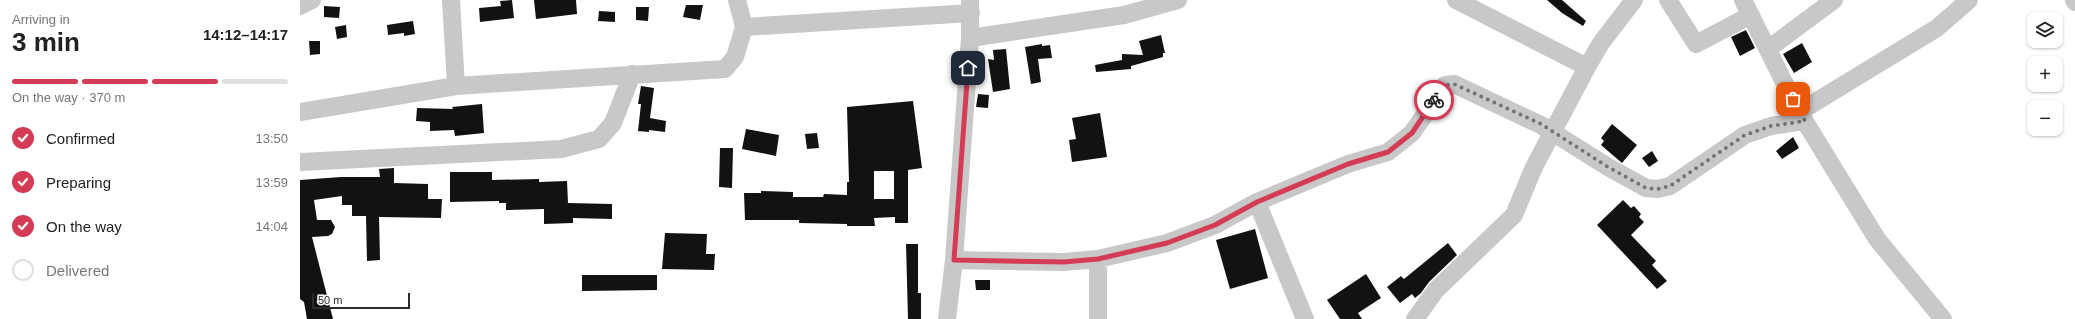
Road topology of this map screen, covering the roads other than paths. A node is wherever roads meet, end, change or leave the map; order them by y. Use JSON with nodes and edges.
{"nodes":[{"id":1,"x":312,"y":0,"type":"edge"},
{"id":2,"x":451,"y":0,"type":"edge"},
{"id":3,"x":737,"y":0,"type":"edge"},
{"id":4,"x":1178,"y":0,"type":"edge"},
{"id":5,"x":1456,"y":0,"type":"edge"},
{"id":6,"x":1634,"y":0,"type":"edge"},
{"id":7,"x":1668,"y":0,"type":"edge"},
{"id":8,"x":1834,"y":0,"type":"edge"},
{"id":9,"x":1970,"y":0,"type":"edge"},
{"id":10,"x":300,"y":6,"type":"edge"},
{"id":11,"x":970,"y":7,"type":"edge"},
{"id":12,"x":1747,"y":7,"type":"edge"},
{"id":13,"x":744,"y":27,"type":"junction"},
{"id":14,"x":970,"y":38,"type":"junction"},
{"id":15,"x":1768,"y":48,"type":"junction"},
{"id":16,"x":1587,"y":67,"type":"junction"},
{"id":17,"x":632,"y":74,"type":"junction"},
{"id":18,"x":456,"y":86,"type":"junction"},
{"id":19,"x":300,"y":112,"type":"edge"},
{"id":20,"x":1802,"y":116,"type":"junction"},
{"id":21,"x":1553,"y":131,"type":"junction"},
{"id":22,"x":300,"y":162,"type":"edge"},
{"id":23,"x":1257,"y":202,"type":"junction"},
{"id":24,"x":1098,"y":259,"type":"junction"},
{"id":25,"x":954,"y":260,"type":"junction"},
{"id":26,"x":946,"y":319,"type":"edge"},
{"id":27,"x":1098,"y":319,"type":"edge"},
{"id":28,"x":1305,"y":319,"type":"edge"},
{"id":29,"x":1416,"y":319,"type":"edge"},
{"id":30,"x":1944,"y":319,"type":"edge"}],
"edges":[{"from":1,"to":10,"type":"street"},
{"from":2,"to":18,"type":"street"},
{"from":3,"to":13,"type":"street"},
{"from":4,"to":14,"type":"street"},
{"from":5,"to":16,"type":"street"},
{"from":6,"to":16,"type":"street"},
{"from":7,"to":12,"type":"street"},
{"from":8,"to":15,"type":"street"},
{"from":9,"to":20,"type":"street"},
{"from":11,"to":13,"type":"street"},
{"from":11,"to":14,"type":"street"},
{"from":12,"to":15,"type":"street"},
{"from":13,"to":17,"type":"street"},
{"from":14,"to":25,"type":"street"},
{"from":15,"to":20,"type":"street"},
{"from":16,"to":21,"type":"street"},
{"from":17,"to":18,"type":"street"},
{"from":17,"to":22,"type":"street"},
{"from":18,"to":19,"type":"street"},
{"from":20,"to":21,"type":"street"},
{"from":20,"to":30,"type":"street"},
{"from":21,"to":23,"type":"street"},
{"from":21,"to":29,"type":"street"},
{"from":23,"to":24,"type":"street"},
{"from":23,"to":28,"type":"street"},
{"from":24,"to":25,"type":"street"},
{"from":24,"to":27,"type":"street"},
{"from":25,"to":26,"type":"street"}]}
